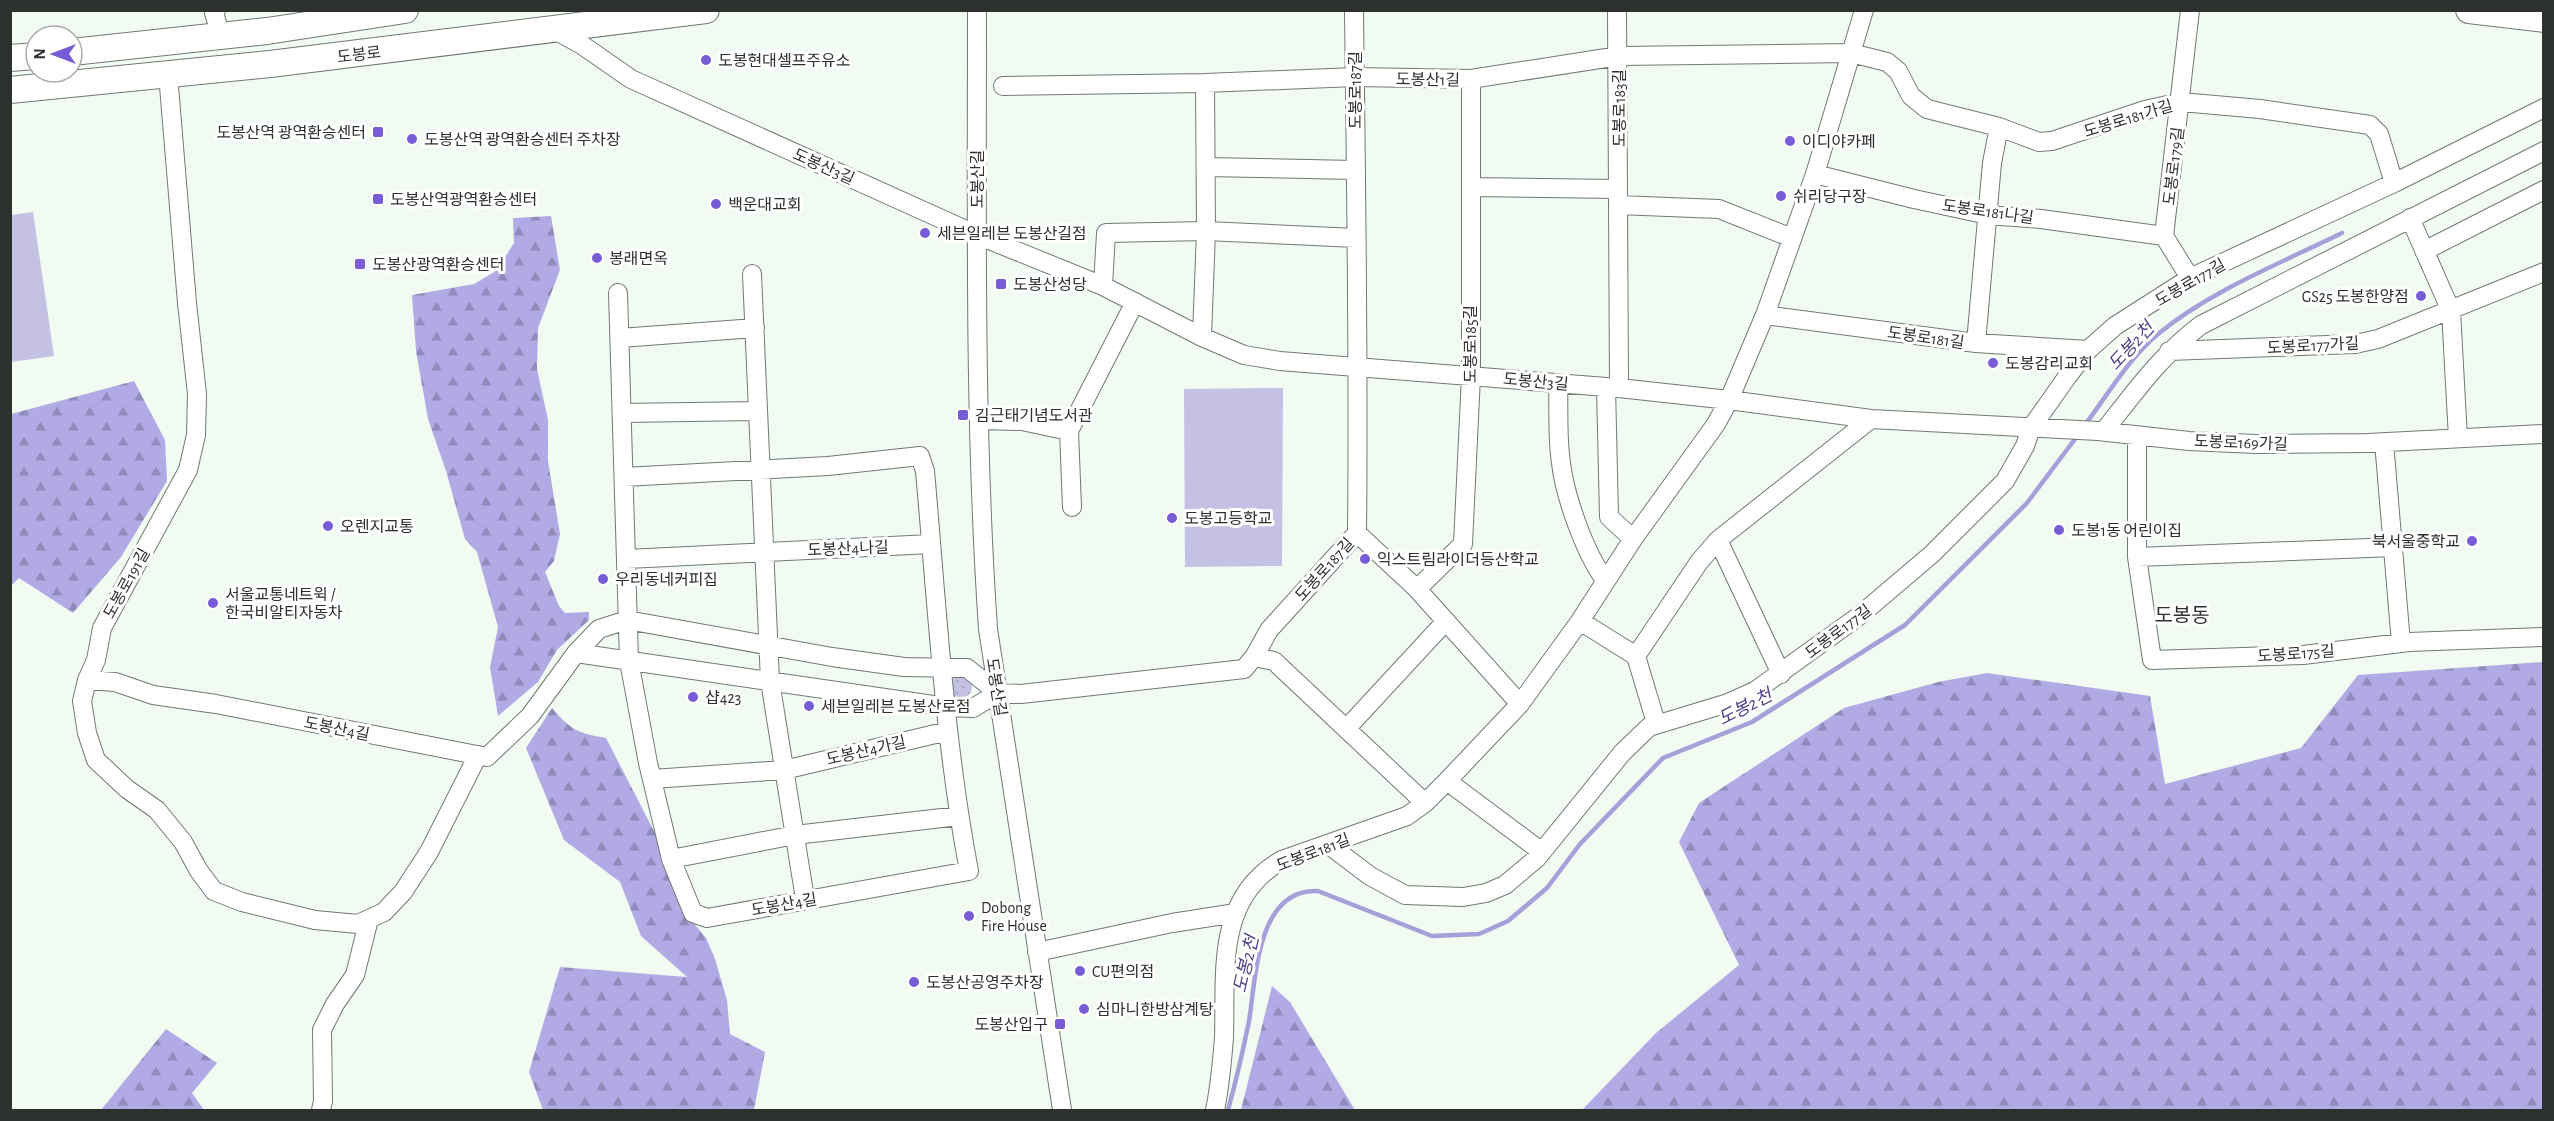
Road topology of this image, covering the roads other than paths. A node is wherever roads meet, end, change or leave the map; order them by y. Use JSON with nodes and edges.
{"nodes":[{"id":1,"x":216,"y":10,"type":"edge"},
{"id":2,"x":405,"y":10,"type":"edge"},
{"id":3,"x":706,"y":10,"type":"edge"},
{"id":4,"x":977,"y":10,"type":"edge"},
{"id":5,"x":1354,"y":10,"type":"edge"},
{"id":6,"x":1617,"y":10,"type":"edge"},
{"id":7,"x":1864,"y":10,"type":"edge"},
{"id":8,"x":2190,"y":10,"type":"edge"},
{"id":9,"x":2469,"y":10,"type":"edge"},
{"id":10,"x":2544,"y":19,"type":"edge"},
{"id":11,"x":553,"y":29,"type":"junction"},
{"id":12,"x":221,"y":36,"type":"junction"},
{"id":13,"x":84,"y":51,"type":"edge"},
{"id":14,"x":1851,"y":53,"type":"junction"},
{"id":15,"x":1619,"y":56,"type":"junction"},
{"id":16,"x":168,"y":74,"type":"junction"},
{"id":17,"x":1355,"y":78,"type":"junction"},
{"id":18,"x":1471,"y":79,"type":"junction"},
{"id":19,"x":1205,"y":84,"type":"junction"},
{"id":20,"x":1003,"y":86,"type":"dead end"},
{"id":21,"x":10,"y":90,"type":"edge"},
{"id":22,"x":2181,"y":102,"type":"junction"},
{"id":23,"x":2544,"y":108,"type":"edge"},
{"id":24,"x":1999,"y":127,"type":"junction"},
{"id":25,"x":2544,"y":151,"type":"edge"},
{"id":26,"x":1206,"y":167,"type":"junction"},
{"id":27,"x":1355,"y":170,"type":"junction"},
{"id":28,"x":1815,"y":174,"type":"junction"},
{"id":29,"x":2394,"y":183,"type":"junction"},
{"id":30,"x":1471,"y":187,"type":"junction"},
{"id":31,"x":2544,"y":190,"type":"edge"},
{"id":32,"x":1618,"y":197,"type":"junction"},
{"id":33,"x":1988,"y":215,"type":"junction"},
{"id":34,"x":2410,"y":218,"type":"junction"},
{"id":35,"x":1206,"y":231,"type":"junction"},
{"id":36,"x":977,"y":235,"type":"junction"},
{"id":37,"x":2164,"y":236,"type":"junction"},
{"id":38,"x":1356,"y":238,"type":"junction"},
{"id":39,"x":1792,"y":238,"type":"junction"},
{"id":40,"x":2424,"y":251,"type":"junction"},
{"id":41,"x":2544,"y":272,"type":"edge"},
{"id":42,"x":752,"y":274,"type":"dead end"},
{"id":43,"x":2190,"y":278,"type":"junction"},
{"id":44,"x":1103,"y":286,"type":"junction"},
{"id":45,"x":618,"y":293,"type":"dead end"},
{"id":46,"x":1135,"y":302,"type":"junction"},
{"id":47,"x":2451,"y":311,"type":"junction"},
{"id":48,"x":1766,"y":315,"type":"junction"},
{"id":49,"x":755,"y":328,"type":"junction"},
{"id":50,"x":1203,"y":337,"type":"junction"},
{"id":51,"x":620,"y":338,"type":"junction"},
{"id":52,"x":1976,"y":343,"type":"junction"},
{"id":53,"x":2088,"y":350,"type":"junction"},
{"id":54,"x":2169,"y":351,"type":"junction"},
{"id":55,"x":1359,"y":367,"type":"junction"},
{"id":56,"x":1471,"y":376,"type":"junction"},
{"id":57,"x":1558,"y":383,"type":"junction"},
{"id":58,"x":1612,"y":388,"type":"junction"},
{"id":59,"x":1729,"y":400,"type":"junction"},
{"id":60,"x":757,"y":411,"type":"junction"},
{"id":61,"x":622,"y":413,"type":"junction"},
{"id":62,"x":1872,"y":419,"type":"junction"},
{"id":63,"x":979,"y":420,"type":"junction"},
{"id":64,"x":2036,"y":428,"type":"junction"},
{"id":65,"x":1069,"y":431,"type":"junction"},
{"id":66,"x":2101,"y":431,"type":"junction"},
{"id":67,"x":2544,"y":434,"type":"edge"},
{"id":68,"x":2137,"y":436,"type":"junction"},
{"id":69,"x":2458,"y":438,"type":"junction"},
{"id":70,"x":2384,"y":442,"type":"junction"},
{"id":71,"x":760,"y":471,"type":"junction"},
{"id":72,"x":624,"y":477,"type":"junction"},
{"id":73,"x":1072,"y":507,"type":"dead end"},
{"id":74,"x":1357,"y":533,"type":"junction"},
{"id":75,"x":1633,"y":539,"type":"junction"},
{"id":76,"x":1718,"y":540,"type":"junction"},
{"id":77,"x":931,"y":544,"type":"junction"},
{"id":78,"x":2394,"y":547,"type":"junction"},
{"id":79,"x":764,"y":552,"type":"junction"},
{"id":80,"x":2137,"y":557,"type":"junction"},
{"id":81,"x":627,"y":559,"type":"junction"},
{"id":82,"x":1605,"y":580,"type":"junction"},
{"id":83,"x":1417,"y":589,"type":"junction"},
{"id":84,"x":627,"y":620,"type":"junction"},
{"id":85,"x":1446,"y":621,"type":"junction"},
{"id":86,"x":1580,"y":621,"type":"junction"},
{"id":87,"x":2544,"y":637,"type":"edge"},
{"id":88,"x":2401,"y":643,"type":"junction"},
{"id":89,"x":576,"y":652,"type":"junction"},
{"id":90,"x":768,"y":654,"type":"junction"},
{"id":91,"x":1636,"y":656,"type":"junction"},
{"id":92,"x":1254,"y":657,"type":"junction"},
{"id":93,"x":629,"y":661,"type":"junction"},
{"id":94,"x":942,"y":669,"type":"junction"},
{"id":95,"x":1781,"y":674,"type":"junction"},
{"id":96,"x":87,"y":680,"type":"junction"},
{"id":97,"x":770,"y":681,"type":"junction"},
{"id":98,"x":998,"y":693,"type":"junction"},
{"id":99,"x":1520,"y":704,"type":"junction"},
{"id":100,"x":947,"y":707,"type":"junction"},
{"id":101,"x":1656,"y":723,"type":"junction"},
{"id":102,"x":1346,"y":729,"type":"junction"},
{"id":103,"x":948,"y":731,"type":"junction"},
{"id":104,"x":478,"y":755,"type":"junction"},
{"id":105,"x":784,"y":770,"type":"junction"},
{"id":106,"x":652,"y":779,"type":"junction"},
{"id":107,"x":1447,"y":781,"type":"junction"},
{"id":108,"x":1425,"y":803,"type":"junction"},
{"id":109,"x":959,"y":816,"type":"junction"},
{"id":110,"x":795,"y":835,"type":"junction"},
{"id":111,"x":1329,"y":845,"type":"junction"},
{"id":112,"x":1542,"y":852,"type":"junction"},
{"id":113,"x":671,"y":859,"type":"junction"},
{"id":114,"x":805,"y":900,"type":"junction"},
{"id":115,"x":1236,"y":914,"type":"junction"},
{"id":116,"x":369,"y":919,"type":"junction"},
{"id":117,"x":1037,"y":951,"type":"junction"},
{"id":118,"x":321,"y":1110,"type":"edge"},
{"id":119,"x":1062,"y":1110,"type":"edge"},
{"id":120,"x":1215,"y":1110,"type":"edge"}],
"edges":[{"from":1,"to":12,"type":"street"},
{"from":2,"to":12,"type":"main road"},
{"from":3,"to":11,"type":"main road","name":"도봉로"},
{"from":4,"to":36,"type":"street","name":"도봉산길"},
{"from":5,"to":17,"type":"street","name":"도봉로187길"},
{"from":6,"to":15,"type":"street","name":"도봉로183길"},
{"from":7,"to":14,"type":"street","name":"도봉로181길"},
{"from":8,"to":22,"type":"street","name":"도봉로179길"},
{"from":9,"to":10,"type":"main road"},
{"from":11,"to":16,"type":"main road","name":"도봉로"},
{"from":11,"to":36,"type":"street","name":"도봉산3길"},
{"from":12,"to":13,"type":"main road"},
{"from":14,"to":15,"type":"street","name":"도봉산1길"},
{"from":14,"to":24,"type":"street","name":"도봉로181가길"},
{"from":14,"to":28,"type":"street","name":"도봉로181길"},
{"from":15,"to":18,"type":"street","name":"도봉산1길"},
{"from":15,"to":32,"type":"street","name":"도봉로183길"},
{"from":16,"to":21,"type":"main road","name":"도봉로"},
{"from":16,"to":96,"type":"street","name":"도봉로191길"},
{"from":17,"to":18,"type":"street","name":"도봉산1길"},
{"from":17,"to":19,"type":"street","name":"도봉산1길"},
{"from":17,"to":27,"type":"street","name":"도봉로187길"},
{"from":18,"to":30,"type":"street","name":"도봉로185길"},
{"from":19,"to":20,"type":"street","name":"도봉산1길"},
{"from":19,"to":26,"type":"street"},
{"from":22,"to":24,"type":"street","name":"도봉로181가길"},
{"from":22,"to":29,"type":"street","name":"도봉로181가길"},
{"from":22,"to":37,"type":"street","name":"도봉로179길"},
{"from":23,"to":29,"type":"street","name":"도봉로177길"},
{"from":24,"to":33,"type":"street"},
{"from":25,"to":34,"type":"street"},
{"from":26,"to":27,"type":"street"},
{"from":26,"to":35,"type":"street"},
{"from":27,"to":38,"type":"street","name":"도봉로187길"},
{"from":28,"to":33,"type":"street","name":"도봉로181나길"},
{"from":28,"to":39,"type":"street","name":"도봉로181길"},
{"from":29,"to":43,"type":"street","name":"도봉로177길"},
{"from":30,"to":32,"type":"street"},
{"from":30,"to":56,"type":"street","name":"도봉로185길"},
{"from":31,"to":40,"type":"street"},
{"from":32,"to":39,"type":"street"},
{"from":32,"to":58,"type":"street","name":"도봉로183길"},
{"from":33,"to":37,"type":"street","name":"도봉로181나길"},
{"from":33,"to":52,"type":"street"},
{"from":34,"to":40,"type":"street"},
{"from":34,"to":54,"type":"street"},
{"from":35,"to":38,"type":"street"},
{"from":35,"to":44,"type":"street"},
{"from":35,"to":50,"type":"street"},
{"from":36,"to":44,"type":"street","name":"도봉산3길"},
{"from":36,"to":63,"type":"street","name":"도봉산길"},
{"from":37,"to":43,"type":"street"},
{"from":38,"to":55,"type":"street","name":"도봉로187길"},
{"from":39,"to":48,"type":"street","name":"도봉로181길"},
{"from":40,"to":47,"type":"street"},
{"from":41,"to":47,"type":"street","name":"도봉로177가길"},
{"from":42,"to":49,"type":"street"},
{"from":43,"to":53,"type":"street","name":"도봉로177길"},
{"from":44,"to":46,"type":"street","name":"도봉산3길"},
{"from":45,"to":51,"type":"street","name":"도봉산4길"},
{"from":46,"to":50,"type":"street","name":"도봉산3길"},
{"from":46,"to":65,"type":"street"},
{"from":47,"to":54,"type":"street","name":"도봉로177가길"},
{"from":47,"to":69,"type":"street"},
{"from":48,"to":52,"type":"street","name":"도봉로181길"},
{"from":48,"to":59,"type":"street","name":"도봉로181길"},
{"from":49,"to":51,"type":"street"},
{"from":49,"to":60,"type":"street"},
{"from":50,"to":55,"type":"street","name":"도봉산3길"},
{"from":51,"to":61,"type":"street","name":"도봉산4길"},
{"from":52,"to":53,"type":"street","name":"도봉로181길"},
{"from":53,"to":64,"type":"street","name":"도봉로177길"},
{"from":54,"to":66,"type":"street"},
{"from":55,"to":56,"type":"street","name":"도봉산3길"},
{"from":55,"to":74,"type":"street","name":"도봉로187길"},
{"from":56,"to":57,"type":"street","name":"도봉산3길"},
{"from":56,"to":83,"type":"street","name":"도봉로185길"},
{"from":57,"to":58,"type":"street","name":"도봉산3길"},
{"from":57,"to":82,"type":"street"},
{"from":58,"to":59,"type":"street","name":"도봉산3길"},
{"from":58,"to":75,"type":"street"},
{"from":59,"to":62,"type":"street","name":"도봉산3길"},
{"from":59,"to":75,"type":"street","name":"도봉로181길"},
{"from":60,"to":61,"type":"street"},
{"from":60,"to":71,"type":"street"},
{"from":61,"to":72,"type":"street","name":"도봉산4길"},
{"from":62,"to":64,"type":"street","name":"도봉산3길"},
{"from":62,"to":76,"type":"street"},
{"from":63,"to":65,"type":"street"},
{"from":63,"to":98,"type":"street","name":"도봉산길"},
{"from":64,"to":66,"type":"street","name":"도봉산3길"},
{"from":64,"to":95,"type":"street","name":"도봉로177길"},
{"from":65,"to":73,"type":"street"},
{"from":66,"to":68,"type":"street","name":"도봉로169가길"},
{"from":67,"to":69,"type":"street","name":"도봉로169가길"},
{"from":68,"to":70,"type":"street","name":"도봉로169가길"},
{"from":68,"to":80,"type":"street","name":"도봉로175길"},
{"from":69,"to":70,"type":"street","name":"도봉로169가길"},
{"from":70,"to":78,"type":"street"},
{"from":71,"to":72,"type":"street","name":"도봉산4길"},
{"from":71,"to":77,"type":"street","name":"도봉산4길"},
{"from":71,"to":79,"type":"street"},
{"from":72,"to":81,"type":"street","name":"도봉산4길"},
{"from":74,"to":83,"type":"street"},
{"from":74,"to":92,"type":"street","name":"도봉로187길"},
{"from":75,"to":82,"type":"street","name":"도봉로181길"},
{"from":76,"to":91,"type":"street"},
{"from":76,"to":95,"type":"street"},
{"from":77,"to":79,"type":"street","name":"도봉산4나길"},
{"from":77,"to":94,"type":"street","name":"도봉산4길"},
{"from":78,"to":80,"type":"street"},
{"from":78,"to":88,"type":"street"},
{"from":79,"to":81,"type":"street","name":"도봉산4나길"},
{"from":79,"to":90,"type":"street"},
{"from":80,"to":88,"type":"street","name":"도봉로175길"},
{"from":81,"to":84,"type":"street","name":"도봉산4길"},
{"from":82,"to":86,"type":"street","name":"도봉로181길"},
{"from":83,"to":85,"type":"street"},
{"from":84,"to":89,"type":"street"},
{"from":84,"to":90,"type":"street"},
{"from":84,"to":93,"type":"street","name":"도봉산4길"},
{"from":85,"to":99,"type":"street"},
{"from":85,"to":102,"type":"street"},
{"from":86,"to":91,"type":"street"},
{"from":86,"to":99,"type":"street","name":"도봉로181길"},
{"from":87,"to":88,"type":"street","name":"도봉로175길"},
{"from":89,"to":93,"type":"street"},
{"from":89,"to":104,"type":"street"},
{"from":90,"to":94,"type":"street"},
{"from":90,"to":97,"type":"street"},
{"from":91,"to":101,"type":"street"},
{"from":92,"to":98,"type":"street"},
{"from":92,"to":102,"type":"street"},
{"from":93,"to":97,"type":"street"},
{"from":93,"to":106,"type":"street","name":"도봉산4길"},
{"from":94,"to":98,"type":"street"},
{"from":94,"to":100,"type":"street","name":"도봉산4길"},
{"from":95,"to":101,"type":"street","name":"도봉로177길"},
{"from":96,"to":104,"type":"street","name":"도봉산4길"},
{"from":96,"to":116,"type":"street","name":"도봉로191길"},
{"from":97,"to":100,"type":"street"},
{"from":97,"to":105,"type":"street"},
{"from":98,"to":100,"type":"street"},
{"from":98,"to":117,"type":"street","name":"도봉산길"},
{"from":99,"to":107,"type":"street","name":"도봉로181길"},
{"from":100,"to":103,"type":"street","name":"도봉산4길"},
{"from":101,"to":112,"type":"street","name":"도봉로177길"},
{"from":102,"to":108,"type":"street"},
{"from":103,"to":105,"type":"street","name":"도봉산4가길"},
{"from":103,"to":109,"type":"street","name":"도봉산4길"},
{"from":104,"to":116,"type":"street","name":"도봉로191길"},
{"from":105,"to":106,"type":"street","name":"도봉산4가길"},
{"from":105,"to":110,"type":"street"},
{"from":106,"to":113,"type":"street","name":"도봉산4길"},
{"from":107,"to":108,"type":"street","name":"도봉로181길"},
{"from":107,"to":112,"type":"street"},
{"from":108,"to":111,"type":"street","name":"도봉로181길"},
{"from":109,"to":110,"type":"street"},
{"from":109,"to":114,"type":"street","name":"도봉산4길"},
{"from":110,"to":113,"type":"street"},
{"from":110,"to":114,"type":"street"},
{"from":111,"to":112,"type":"street","name":"도봉로177길"},
{"from":111,"to":115,"type":"street","name":"도봉로181길"},
{"from":113,"to":114,"type":"street","name":"도봉산4길"},
{"from":115,"to":117,"type":"street"},
{"from":115,"to":120,"type":"street","name":"도봉로181길"},
{"from":116,"to":118,"type":"street"},
{"from":117,"to":119,"type":"street","name":"도봉산길"}]}
